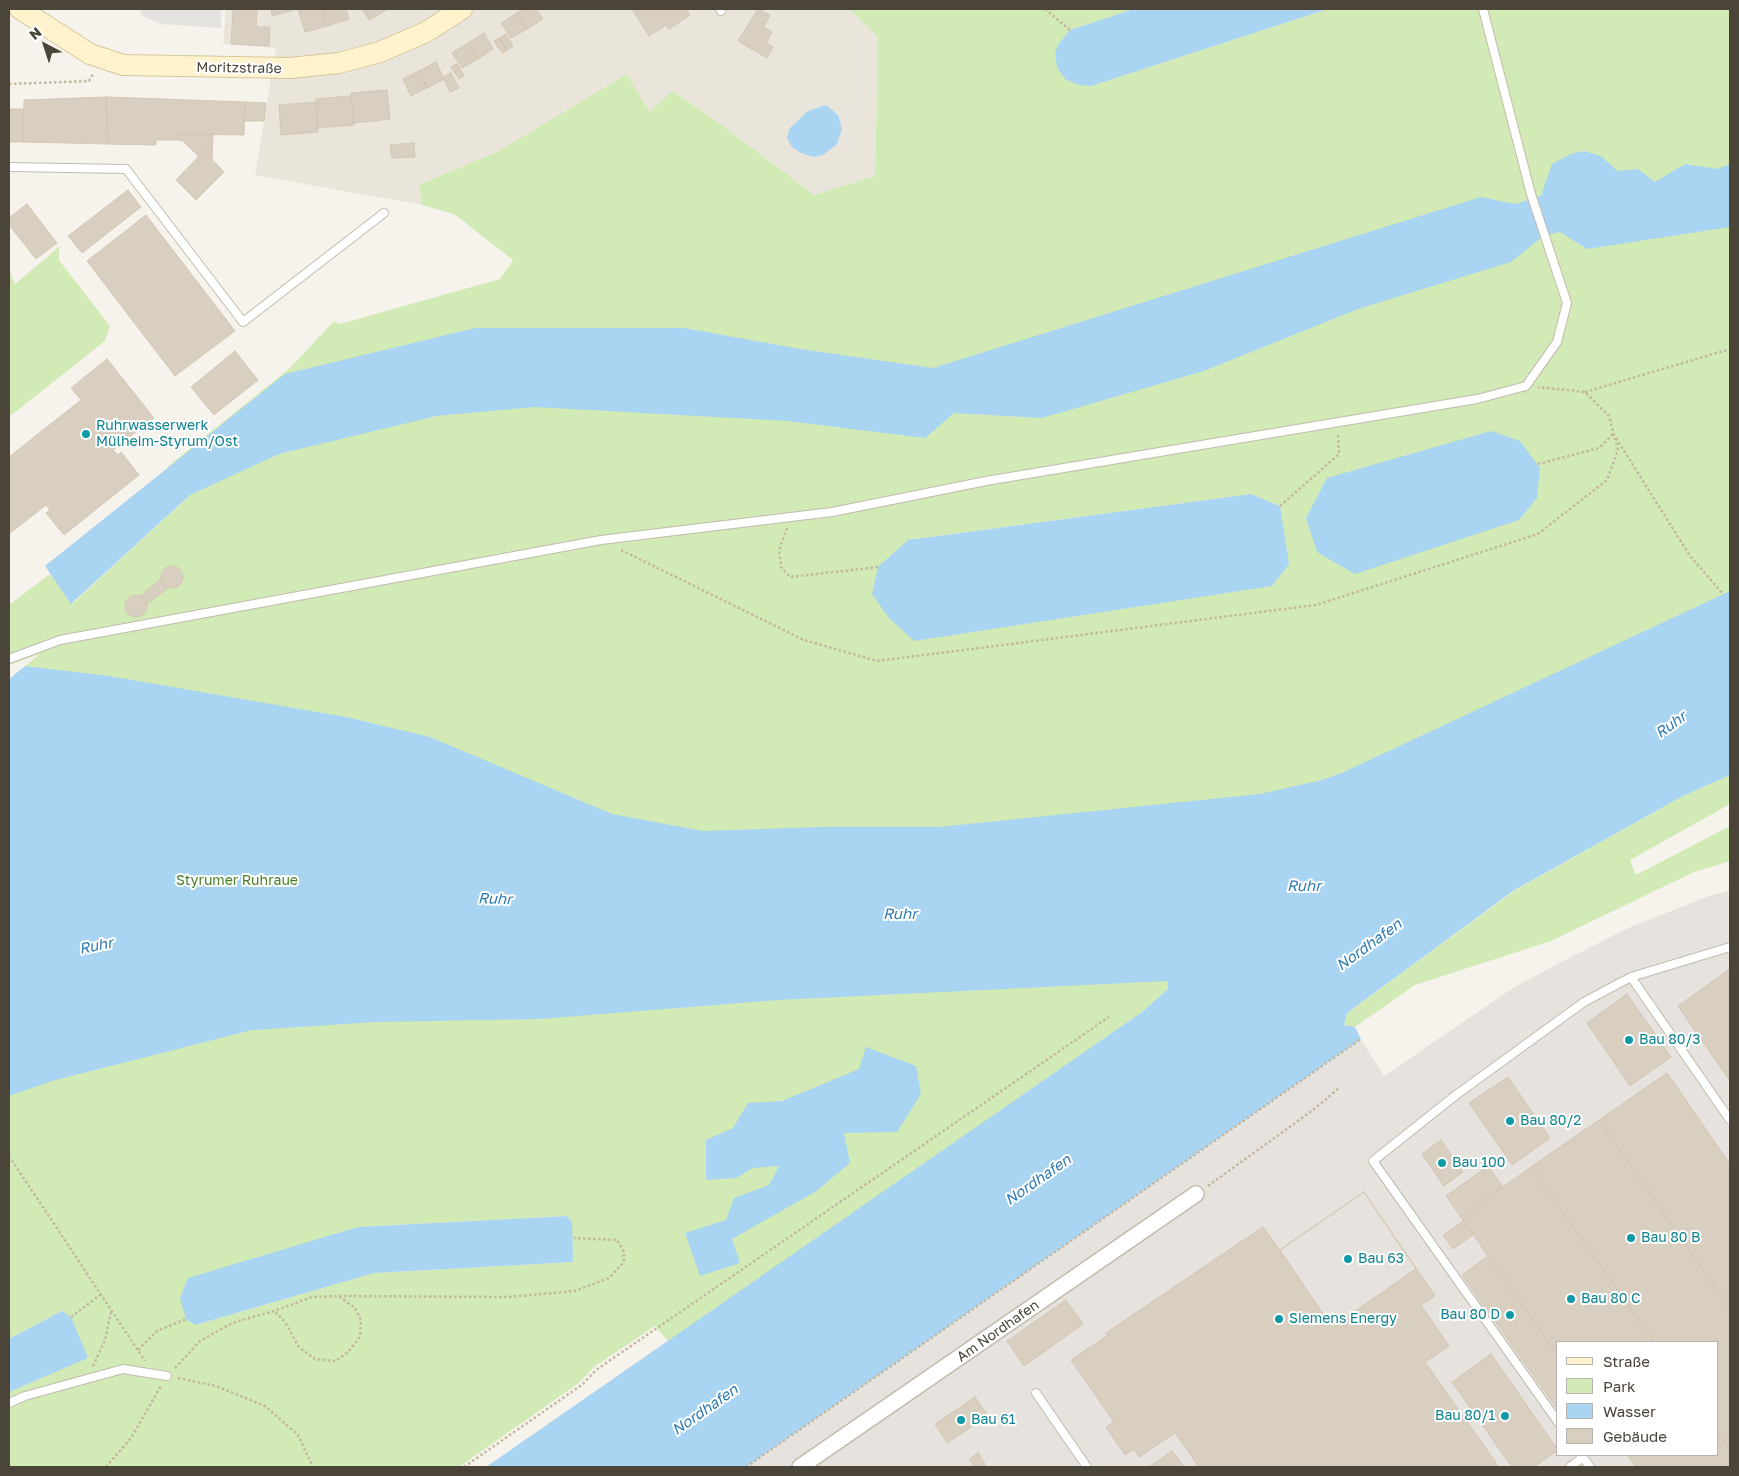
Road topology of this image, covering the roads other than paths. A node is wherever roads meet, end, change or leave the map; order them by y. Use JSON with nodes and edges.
{"nodes":[{"id":1,"x":18,"y":9,"type":"edge"},
{"id":2,"x":462,"y":9,"type":"edge"},
{"id":3,"x":1483,"y":9,"type":"edge"},
{"id":4,"x":9,"y":19,"type":"edge"},
{"id":5,"x":9,"y":167,"type":"edge"},
{"id":6,"x":384,"y":213,"type":"dead end"},
{"id":7,"x":9,"y":659,"type":"edge"},
{"id":8,"x":1730,"y":947,"type":"edge"},
{"id":9,"x":1631,"y":977,"type":"junction"},
{"id":10,"x":1730,"y":1120,"type":"edge"},
{"id":11,"x":1196,"y":1194,"type":"road end"},
{"id":12,"x":167,"y":1376,"type":"road end"},
{"id":13,"x":1036,"y":1393,"type":"dead end"},
{"id":14,"x":9,"y":1403,"type":"edge"},
{"id":15,"x":1556,"y":1419,"type":"edge"},
{"id":16,"x":1582,"y":1456,"type":"edge"},
{"id":17,"x":800,"y":1467,"type":"edge"},
{"id":18,"x":1087,"y":1467,"type":"edge"},
{"id":19,"x":1570,"y":1467,"type":"edge"},
{"id":20,"x":1590,"y":1467,"type":"edge"}],
"edges":[{"from":1,"to":2,"type":"main road","name":"Moritzstraße"},
{"from":1,"to":4,"type":"main road","name":"Moritzstraße"},
{"from":3,"to":7,"type":"lane"},
{"from":5,"to":6,"type":"lane"},
{"from":8,"to":9,"type":"lane"},
{"from":9,"to":10,"type":"lane"},
{"from":9,"to":15,"type":"lane"},
{"from":11,"to":17,"type":"street","name":"Am Nordhafen"},
{"from":12,"to":14,"type":"lane"},
{"from":13,"to":18,"type":"lane"},
{"from":16,"to":19,"type":"lane"},
{"from":16,"to":20,"type":"lane"}]}
